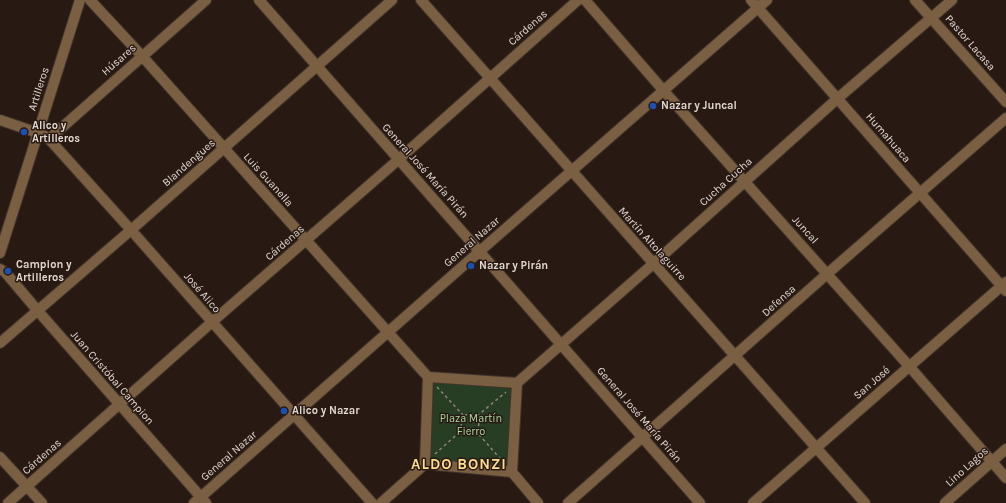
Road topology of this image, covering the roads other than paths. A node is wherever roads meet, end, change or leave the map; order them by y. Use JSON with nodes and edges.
{"nodes":[{"id":1,"x":80,"y":0,"type":"edge"},
{"id":2,"x":90,"y":0,"type":"edge"},
{"id":3,"x":206,"y":0,"type":"edge"},
{"id":4,"x":259,"y":0,"type":"edge"},
{"id":5,"x":392,"y":0,"type":"edge"},
{"id":6,"x":421,"y":0,"type":"edge"},
{"id":7,"x":578,"y":0,"type":"edge"},
{"id":8,"x":585,"y":0,"type":"edge"},
{"id":9,"x":766,"y":0,"type":"edge"},
{"id":10,"x":915,"y":0,"type":"edge"},
{"id":11,"x":952,"y":0,"type":"edge"},
{"id":12,"x":754,"y":4,"type":"edge"},
{"id":13,"x":931,"y":18,"type":"junction"},
{"id":14,"x":142,"y":56,"type":"junction"},
{"id":15,"x":317,"y":67,"type":"junction"},
{"id":16,"x":490,"y":78,"type":"junction"},
{"id":17,"x":663,"y":90,"type":"junction"},
{"id":18,"x":837,"y":99,"type":"junction"},
{"id":19,"x":1006,"y":102,"type":"edge"},
{"id":20,"x":1006,"y":118,"type":"edge"},
{"id":21,"x":0,"y":120,"type":"edge"},
{"id":22,"x":38,"y":133,"type":"junction"},
{"id":23,"x":49,"y":139,"type":"junction"},
{"id":24,"x":224,"y":148,"type":"junction"},
{"id":25,"x":398,"y":160,"type":"junction"},
{"id":26,"x":571,"y":170,"type":"junction"},
{"id":27,"x":746,"y":182,"type":"junction"},
{"id":28,"x":920,"y":193,"type":"junction"},
{"id":29,"x":131,"y":230,"type":"junction"},
{"id":30,"x":306,"y":240,"type":"junction"},
{"id":31,"x":480,"y":251,"type":"junction"},
{"id":32,"x":0,"y":253,"type":"edge"},
{"id":33,"x":653,"y":264,"type":"junction"},
{"id":34,"x":0,"y":269,"type":"edge"},
{"id":35,"x":827,"y":274,"type":"junction"},
{"id":36,"x":1004,"y":286,"type":"edge"},
{"id":37,"x":38,"y":311,"type":"junction"},
{"id":38,"x":212,"y":322,"type":"junction"},
{"id":39,"x":388,"y":332,"type":"junction"},
{"id":40,"x":0,"y":343,"type":"edge"},
{"id":41,"x":561,"y":344,"type":"junction"},
{"id":42,"x":736,"y":356,"type":"junction"},
{"id":43,"x":910,"y":366,"type":"junction"},
{"id":44,"x":428,"y":377,"type":"junction"},
{"id":45,"x":517,"y":383,"type":"junction"},
{"id":46,"x":120,"y":404,"type":"junction"},
{"id":47,"x":294,"y":415,"type":"junction"},
{"id":48,"x":642,"y":436,"type":"junction"},
{"id":49,"x":816,"y":448,"type":"junction"},
{"id":50,"x":1006,"y":449,"type":"edge"},
{"id":51,"x":0,"y":457,"type":"edge"},
{"id":52,"x":992,"y":461,"type":"junction"},
{"id":53,"x":425,"y":464,"type":"junction"},
{"id":54,"x":512,"y":472,"type":"junction"},
{"id":55,"x":1006,"y":478,"type":"edge"},
{"id":56,"x":27,"y":486,"type":"junction"},
{"id":57,"x":200,"y":501,"type":"edge"},
{"id":58,"x":8,"y":503,"type":"edge"},
{"id":59,"x":42,"y":503,"type":"edge"},
{"id":60,"x":372,"y":503,"type":"edge"},
{"id":61,"x":381,"y":503,"type":"edge"},
{"id":62,"x":538,"y":503,"type":"edge"},
{"id":63,"x":568,"y":503,"type":"edge"},
{"id":64,"x":700,"y":503,"type":"edge"},
{"id":65,"x":753,"y":503,"type":"edge"},
{"id":66,"x":864,"y":503,"type":"edge"},
{"id":67,"x":945,"y":503,"type":"edge"}],
"edges":[{"from":1,"to":22,"type":"street","name":"Artilleros"},
{"from":2,"to":14,"type":"street","name":"Luis Guanella"},
{"from":3,"to":14,"type":"street","name":"Húsares"},
{"from":4,"to":15,"type":"street","name":"General José María Pirán"},
{"from":5,"to":15,"type":"street","name":"Blandengues"},
{"from":6,"to":16,"type":"street","name":"Martín Altolaguirre"},
{"from":7,"to":16,"type":"street","name":"Cárdenas"},
{"from":8,"to":17,"type":"street","name":"Juncal"},
{"from":9,"to":12,"type":"street","name":"General Nazar"},
{"from":10,"to":13,"type":"street","name":"Pastor Lacasa"},
{"from":11,"to":13,"type":"street","name":"Cucha Cucha"},
{"from":12,"to":17,"type":"street","name":"General Nazar"},
{"from":12,"to":18,"type":"street","name":"Humahuaca"},
{"from":13,"to":18,"type":"street","name":"Cucha Cucha"},
{"from":13,"to":19,"type":"street","name":"Pastor Lacasa"},
{"from":14,"to":23,"type":"street","name":"Húsares"},
{"from":14,"to":24,"type":"street","name":"Luis Guanella"},
{"from":15,"to":24,"type":"street","name":"Blandengues"},
{"from":15,"to":25,"type":"street","name":"General José María Pirán"},
{"from":16,"to":25,"type":"street","name":"Cárdenas"},
{"from":16,"to":26,"type":"street","name":"Martín Altolaguirre"},
{"from":17,"to":26,"type":"street","name":"General Nazar"},
{"from":17,"to":27,"type":"street","name":"Juncal"},
{"from":18,"to":27,"type":"street","name":"Cucha Cucha"},
{"from":18,"to":28,"type":"street","name":"Humahuaca"},
{"from":20,"to":28,"type":"street","name":"Defensa"},
{"from":21,"to":22,"type":"street","name":"José Alico"},
{"from":22,"to":23,"type":"street","name":"José Alico"},
{"from":22,"to":32,"type":"street","name":"Artilleros"},
{"from":23,"to":29,"type":"street","name":"José Alico"},
{"from":24,"to":29,"type":"street","name":"Blandengues"},
{"from":24,"to":30,"type":"street","name":"Luis Guanella"},
{"from":25,"to":30,"type":"street","name":"Cárdenas"},
{"from":25,"to":31,"type":"street","name":"General José María Pirán"},
{"from":26,"to":31,"type":"street","name":"General Nazar"},
{"from":26,"to":33,"type":"street","name":"Martín Altolaguirre"},
{"from":27,"to":33,"type":"street","name":"Cucha Cucha"},
{"from":27,"to":35,"type":"street","name":"Juncal"},
{"from":28,"to":35,"type":"street","name":"Defensa"},
{"from":28,"to":36,"type":"street","name":"Humahuaca"},
{"from":29,"to":37,"type":"street","name":"Blandengues"},
{"from":29,"to":38,"type":"street","name":"José Alico"},
{"from":30,"to":38,"type":"street","name":"Cárdenas"},
{"from":30,"to":39,"type":"street","name":"Luis Guanella"},
{"from":31,"to":39,"type":"street","name":"General Nazar"},
{"from":31,"to":41,"type":"street","name":"General José María Pirán"},
{"from":33,"to":41,"type":"street","name":"Cucha Cucha"},
{"from":33,"to":42,"type":"street","name":"Martín Altolaguirre"},
{"from":34,"to":37,"type":"street","name":"Juan Cristóbal Campion"},
{"from":35,"to":42,"type":"street","name":"Defensa"},
{"from":35,"to":43,"type":"street","name":"Juncal"},
{"from":36,"to":43,"type":"street","name":"San José"},
{"from":37,"to":40,"type":"street","name":"Blandengues"},
{"from":37,"to":46,"type":"street","name":"Juan Cristóbal Campion"},
{"from":38,"to":46,"type":"street","name":"Cárdenas"},
{"from":38,"to":47,"type":"street","name":"José Alico"},
{"from":39,"to":44,"type":"street","name":"Luis Guanella"},
{"from":39,"to":47,"type":"street","name":"General Nazar"},
{"from":41,"to":45,"type":"street","name":"Cucha Cucha"},
{"from":41,"to":48,"type":"street","name":"General José María Pirán"},
{"from":42,"to":48,"type":"street","name":"Defensa"},
{"from":42,"to":49,"type":"street","name":"Martín Altolaguirre"},
{"from":43,"to":49,"type":"street","name":"San José"},
{"from":43,"to":52,"type":"street","name":"Juncal"},
{"from":44,"to":45,"type":"street"},
{"from":44,"to":53,"type":"street"},
{"from":45,"to":54,"type":"street"},
{"from":46,"to":56,"type":"street","name":"Cárdenas"},
{"from":46,"to":57,"type":"street","name":"Juan Cristóbal Campion"},
{"from":47,"to":57,"type":"street","name":"General Nazar"},
{"from":47,"to":60,"type":"street","name":"José Alico"},
{"from":48,"to":63,"type":"street","name":"Defensa"},
{"from":48,"to":64,"type":"street","name":"General José María Pirán"},
{"from":49,"to":65,"type":"street","name":"San José"},
{"from":49,"to":66,"type":"street","name":"Martín Altolaguirre"},
{"from":50,"to":52,"type":"street","name":"Lino Lagos"},
{"from":51,"to":56,"type":"street"},
{"from":52,"to":55,"type":"street","name":"Juncal"},
{"from":52,"to":67,"type":"street","name":"Lino Lagos"},
{"from":53,"to":54,"type":"street"},
{"from":53,"to":61,"type":"street"},
{"from":54,"to":62,"type":"street"},
{"from":56,"to":58,"type":"street","name":"Cárdenas"},
{"from":56,"to":59,"type":"street"}]}
